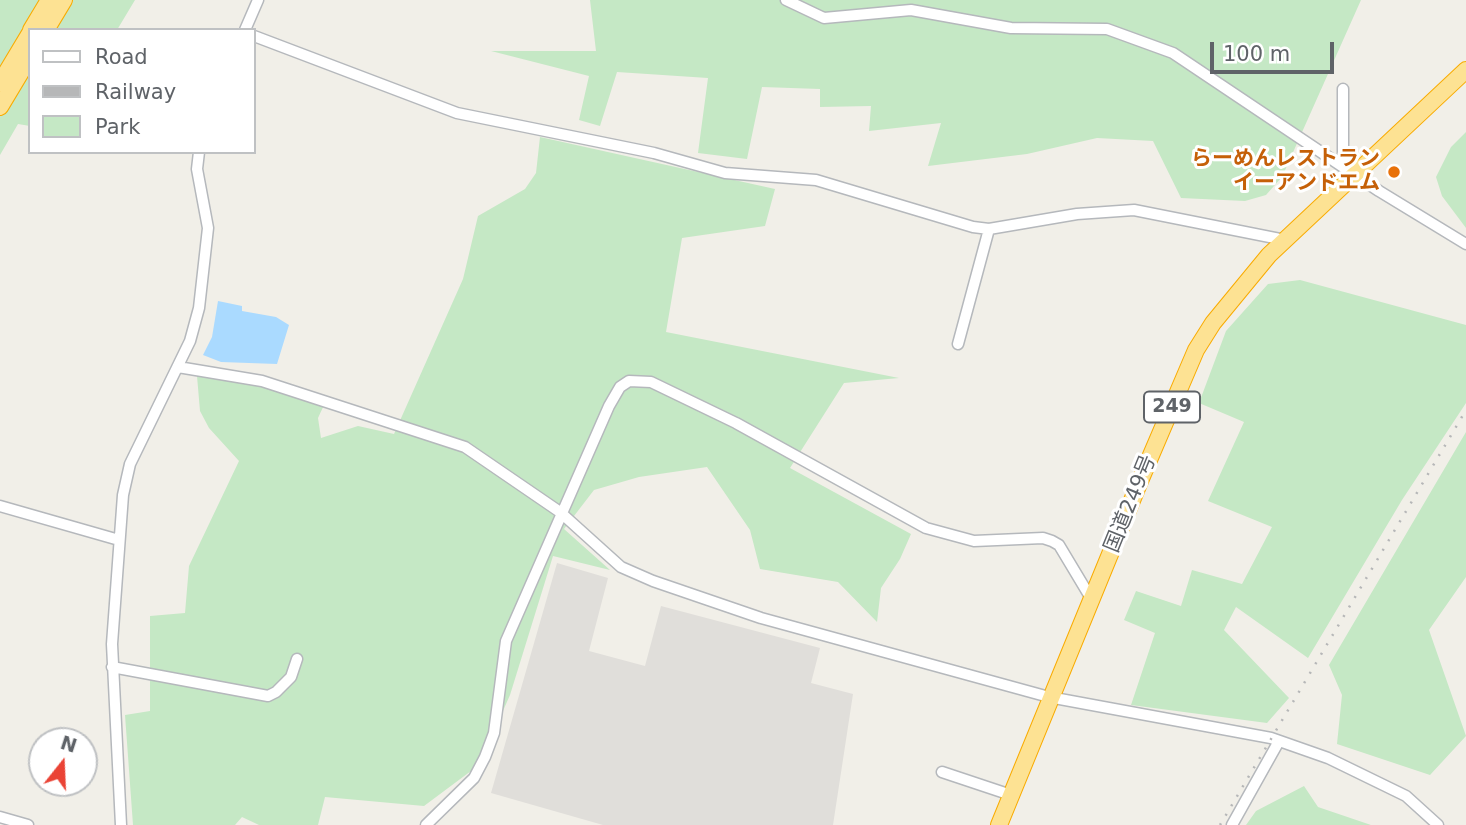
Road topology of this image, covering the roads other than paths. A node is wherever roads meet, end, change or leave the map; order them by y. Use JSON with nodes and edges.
{"nodes":[{"id":1,"x":49,"y":0,"type":"edge"},
{"id":2,"x":64,"y":0,"type":"edge"},
{"id":3,"x":258,"y":0,"type":"edge"},
{"id":4,"x":786,"y":0,"type":"edge"},
{"id":5,"x":33,"y":28,"type":"edge"},
{"id":6,"x":47,"y":28,"type":"edge"},
{"id":7,"x":246,"y":28,"type":"edge"},
{"id":8,"x":28,"y":36,"type":"edge"},
{"id":9,"x":256,"y":37,"type":"edge"},
{"id":10,"x":28,"y":60,"type":"edge"},
{"id":11,"x":1466,"y":70,"type":"edge"},
{"id":12,"x":0,"y":83,"type":"edge"},
{"id":13,"x":1343,"y":89,"type":"dead end"},
{"id":14,"x":0,"y":107,"type":"edge"},
{"id":15,"x":199,"y":154,"type":"edge"},
{"id":16,"x":1349,"y":170,"type":"junction"},
{"id":17,"x":989,"y":229,"type":"junction"},
{"id":18,"x":1285,"y":240,"type":"junction"},
{"id":19,"x":1466,"y":244,"type":"edge"},
{"id":20,"x":958,"y":344,"type":"dead end"},
{"id":21,"x":178,"y":368,"type":"junction"},
{"id":22,"x":0,"y":506,"type":"edge"},
{"id":23,"x":561,"y":512,"type":"junction"},
{"id":24,"x":119,"y":541,"type":"junction"},
{"id":25,"x":1092,"y":600,"type":"junction"},
{"id":26,"x":297,"y":659,"type":"dead end"},
{"id":27,"x":112,"y":667,"type":"junction"},
{"id":28,"x":1049,"y":697,"type":"junction"},
{"id":29,"x":1279,"y":741,"type":"junction"},
{"id":30,"x":942,"y":772,"type":"dead end"},
{"id":31,"x":1011,"y":795,"type":"junction"},
{"id":32,"x":0,"y":817,"type":"edge"},
{"id":33,"x":28,"y":825,"type":"edge"},
{"id":34,"x":121,"y":825,"type":"edge"},
{"id":35,"x":426,"y":825,"type":"edge"},
{"id":36,"x":999,"y":825,"type":"edge"},
{"id":37,"x":1232,"y":825,"type":"edge"},
{"id":38,"x":1438,"y":825,"type":"edge"}],
"edges":[{"from":1,"to":5,"type":"highway"},
{"from":2,"to":6,"type":"highway"},
{"from":3,"to":7,"type":"street"},
{"from":4,"to":16,"type":"street"},
{"from":8,"to":12,"type":"highway"},
{"from":9,"to":17,"type":"street"},
{"from":10,"to":14,"type":"highway"},
{"from":11,"to":16,"type":"highway","name":"国道249号","number":"249"},
{"from":13,"to":16,"type":"street"},
{"from":15,"to":21,"type":"street"},
{"from":16,"to":18,"type":"highway","name":"国道249号","number":"249"},
{"from":16,"to":19,"type":"street"},
{"from":17,"to":18,"type":"street"},
{"from":17,"to":20,"type":"street"},
{"from":18,"to":25,"type":"highway","name":"国道249号","number":"249"},
{"from":21,"to":23,"type":"street"},
{"from":21,"to":24,"type":"street"},
{"from":22,"to":24,"type":"street"},
{"from":23,"to":25,"type":"street"},
{"from":23,"to":28,"type":"street"},
{"from":23,"to":35,"type":"street"},
{"from":24,"to":27,"type":"street"},
{"from":25,"to":28,"type":"highway","name":"国道249号","number":"249"},
{"from":26,"to":27,"type":"street"},
{"from":27,"to":34,"type":"street"},
{"from":28,"to":29,"type":"street"},
{"from":28,"to":31,"type":"highway","name":"国道249号","number":"249"},
{"from":29,"to":37,"type":"street"},
{"from":29,"to":38,"type":"street"},
{"from":30,"to":31,"type":"street"},
{"from":31,"to":36,"type":"highway","name":"国道249号","number":"249"},
{"from":32,"to":33,"type":"street"}]}
